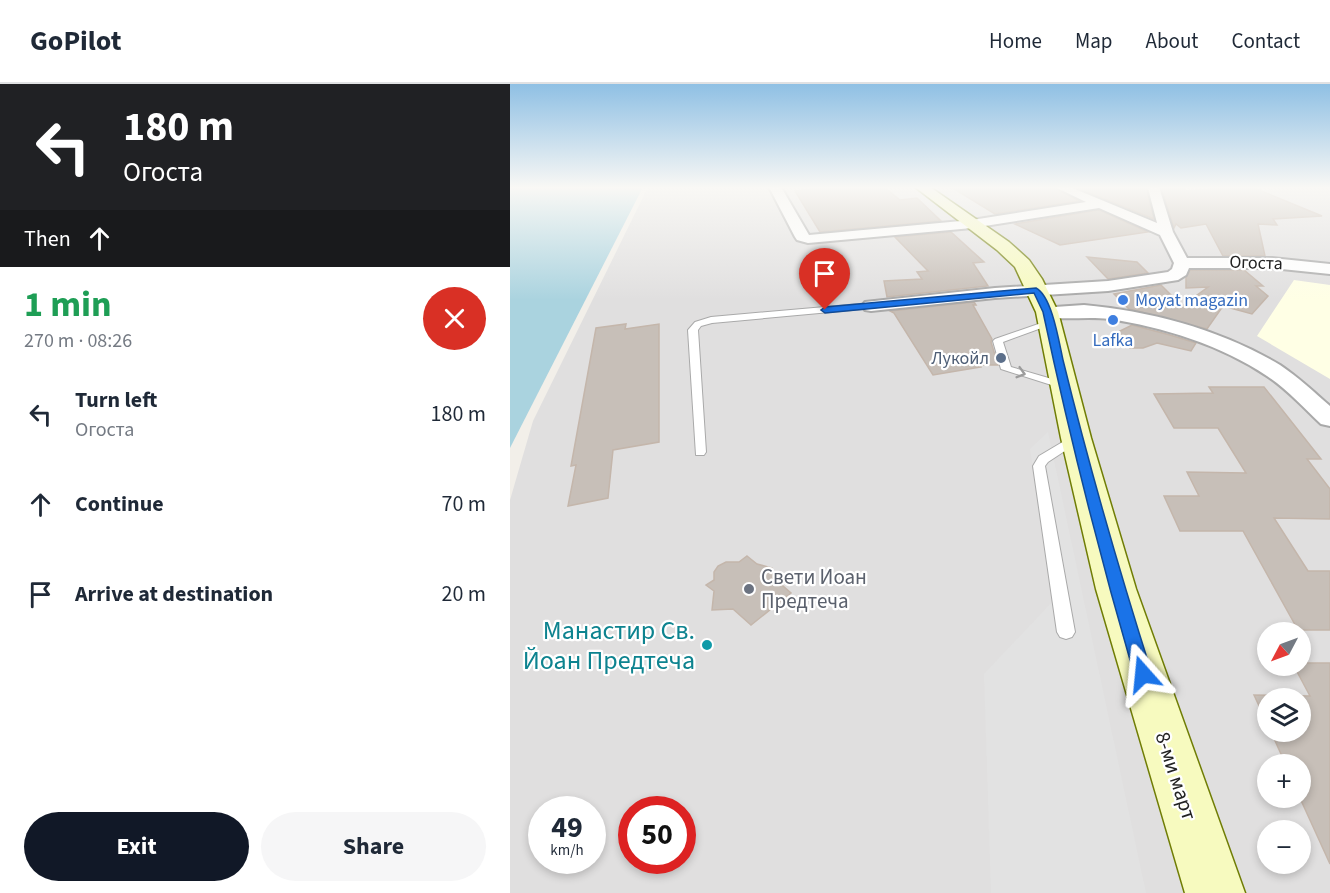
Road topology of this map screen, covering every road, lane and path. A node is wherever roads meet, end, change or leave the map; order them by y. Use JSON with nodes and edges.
{"nodes":[{"id":1,"x":795,"y":225,"type":"edge"},
{"id":2,"x":964,"y":225,"type":"edge"},
{"id":3,"x":973,"y":225,"type":"edge"},
{"id":4,"x":1149,"y":225,"type":"edge"},
{"id":5,"x":1164,"y":225,"type":"edge"},
{"id":6,"x":1166,"y":232,"type":"junction"},
{"id":7,"x":1182,"y":263,"type":"junction"},
{"id":8,"x":1330,"y":269,"type":"edge"},
{"id":9,"x":871,"y":306,"type":"joint"},
{"id":10,"x":1044,"y":309,"type":"junction"},
{"id":11,"x":1065,"y":386,"type":"junction"},
{"id":12,"x":1330,"y":419,"type":"edge"},
{"id":13,"x":1076,"y":438,"type":"junction"},
{"id":14,"x":700,"y":452,"type":"dead end"},
{"id":15,"x":1066,"y":632,"type":"dead end"},
{"id":16,"x":1215,"y":893,"type":"edge"}],
"edges":[{"from":1,"to":2,"type":"street"},
{"from":3,"to":10,"type":"main road","name":"8-ми март"},
{"from":4,"to":6,"type":"street"},
{"from":5,"to":6,"type":"street"},
{"from":6,"to":7,"type":"street"},
{"from":7,"to":8,"type":"street","name":"Огоста"},
{"from":7,"to":10,"type":"street"},
{"from":9,"to":10,"type":"street"},
{"from":9,"to":14,"type":"lane"},
{"from":10,"to":11,"type":"main road","name":"8-ми март"},
{"from":10,"to":11,"type":"lane","one_way":true},
{"from":10,"to":12,"type":"street"},
{"from":11,"to":13,"type":"main road","name":"8-ми март"},
{"from":13,"to":15,"type":"lane"},
{"from":13,"to":16,"type":"main road","name":"8-ми март"}]}
